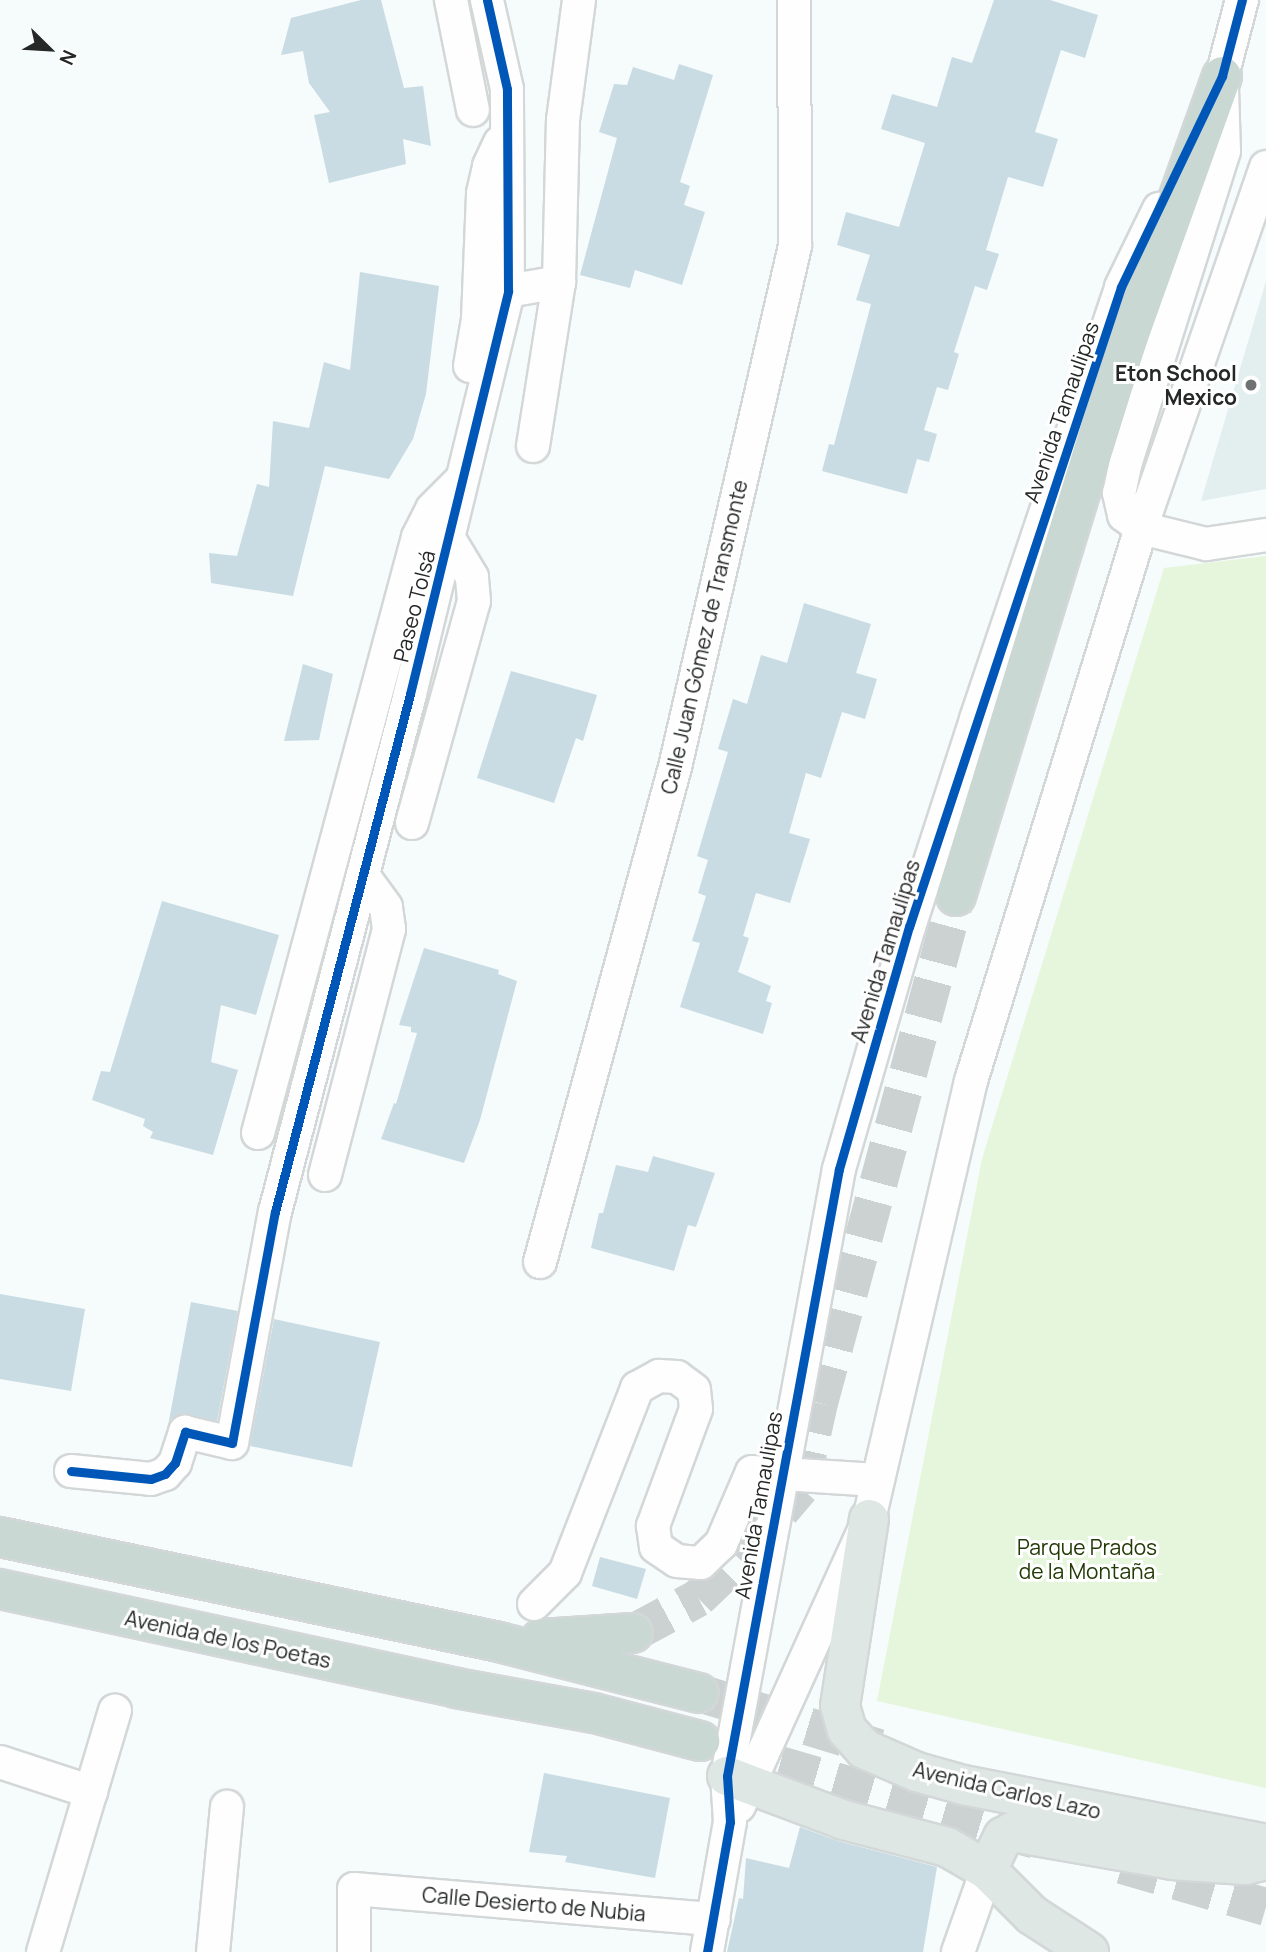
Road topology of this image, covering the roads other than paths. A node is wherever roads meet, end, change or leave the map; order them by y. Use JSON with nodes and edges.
{"nodes":[{"id":1,"x":451,"y":0,"type":"edge"},
{"id":2,"x":487,"y":0,"type":"edge"},
{"id":3,"x":579,"y":0,"type":"edge"},
{"id":4,"x":794,"y":0,"type":"edge"},
{"id":5,"x":1242,"y":0,"type":"edge"},
{"id":6,"x":1222,"y":76,"type":"junction"},
{"id":7,"x":473,"y":110,"type":"dead end"},
{"id":8,"x":507,"y":128,"type":"junction"},
{"id":9,"x":1266,"y":167,"type":"edge"},
{"id":10,"x":559,"y":282,"type":"junction"},
{"id":11,"x":508,"y":291,"type":"junction"},
{"id":12,"x":457,"y":436,"type":"dead end"},
{"id":13,"x":533,"y":446,"type":"dead end"},
{"id":14,"x":462,"y":479,"type":"junction"},
{"id":15,"x":1140,"y":528,"type":"junction"},
{"id":16,"x":1266,"y":535,"type":"edge"},
{"id":17,"x":449,"y":537,"type":"junction"},
{"id":18,"x":412,"y":823,"type":"dead end"},
{"id":19,"x":363,"y":875,"type":"junction"},
{"id":20,"x":956,"y":896,"type":"tunnel mouth"},
{"id":21,"x":258,"y":1133,"type":"dead end"},
{"id":22,"x":325,"y":1175,"type":"dead end"},
{"id":23,"x":540,"y":1262,"type":"dead end"},
{"id":24,"x":71,"y":1471,"type":"dead end"},
{"id":25,"x":780,"y":1474,"type":"junction"},
{"id":26,"x":877,"y":1480,"type":"junction"},
{"id":27,"x":869,"y":1519,"type":"junction"},
{"id":28,"x":0,"y":1537,"type":"edge"},
{"id":29,"x":0,"y":1589,"type":"edge"},
{"id":30,"x":534,"y":1604,"type":"dead end"},
{"id":31,"x":633,"y":1633,"type":"tunnel mouth"},
{"id":32,"x":499,"y":1642,"type":"junction"},
{"id":33,"x":699,"y":1693,"type":"tunnel mouth"},
{"id":34,"x":116,"y":1711,"type":"dead end"},
{"id":35,"x":700,"y":1741,"type":"tunnel mouth"},
{"id":36,"x":0,"y":1762,"type":"edge"},
{"id":37,"x":739,"y":1780,"type":"junction"},
{"id":38,"x":91,"y":1793,"type":"junction"},
{"id":39,"x":227,"y":1807,"type":"dead end"},
{"id":40,"x":1266,"y":1844,"type":"edge"},
{"id":41,"x":1266,"y":1860,"type":"edge"},
{"id":42,"x":987,"y":1870,"type":"junction"},
{"id":43,"x":714,"y":1919,"type":"junction"},
{"id":44,"x":1049,"y":1940,"type":"edge"},
{"id":45,"x":43,"y":1952,"type":"edge"},
{"id":46,"x":213,"y":1952,"type":"edge"},
{"id":47,"x":354,"y":1952,"type":"edge"},
{"id":48,"x":707,"y":1952,"type":"edge"},
{"id":49,"x":958,"y":1952,"type":"edge"},
{"id":50,"x":1089,"y":1952,"type":"edge"}],
"edges":[{"from":1,"to":7,"type":"street"},
{"from":2,"to":8,"type":"street","name":"Paseo Tolsá"},
{"from":3,"to":10,"type":"street"},
{"from":4,"to":23,"type":"street","name":"Calle Juan Gómez de Transmonte"},
{"from":5,"to":6,"type":"street","name":"Avenida Tamaulipas"},
{"from":6,"to":15,"type":"street"},
{"from":6,"to":20,"type":"highway"},
{"from":6,"to":25,"type":"street","name":"Avenida Tamaulipas"},
{"from":8,"to":11,"type":"street","name":"Paseo Tolsá"},
{"from":8,"to":12,"type":"street"},
{"from":9,"to":15,"type":"street","name":"Avenida Tamaulipas"},
{"from":10,"to":11,"type":"street"},
{"from":10,"to":13,"type":"street"},
{"from":11,"to":14,"type":"street","name":"Paseo Tolsá"},
{"from":14,"to":17,"type":"street","name":"Paseo Tolsá"},
{"from":14,"to":21,"type":"street"},
{"from":15,"to":16,"type":"street"},
{"from":15,"to":26,"type":"street","name":"Avenida Tamaulipas"},
{"from":17,"to":18,"type":"street"},
{"from":17,"to":19,"type":"street","name":"Paseo Tolsá"},
{"from":19,"to":22,"type":"street"},
{"from":19,"to":24,"type":"street","name":"Paseo Tolsá"},
{"from":25,"to":26,"type":"street"},
{"from":25,"to":30,"type":"street"},
{"from":25,"to":37,"type":"street","name":"Avenida Tamaulipas"},
{"from":26,"to":27,"type":"street","name":"Avenida Tamaulipas"},
{"from":27,"to":37,"type":"street","name":"Avenida Tamaulipas"},
{"from":27,"to":40,"type":"main road","name":"Avenida Carlos Lazo"},
{"from":28,"to":32,"type":"highway"},
{"from":29,"to":35,"type":"highway","name":"Avenida de los Poetas"},
{"from":31,"to":32,"type":"highway"},
{"from":32,"to":33,"type":"highway"},
{"from":34,"to":38,"type":"street"},
{"from":36,"to":38,"type":"street"},
{"from":37,"to":42,"type":"main road"},
{"from":37,"to":43,"type":"street","name":"Avenida Tamaulipas"},
{"from":38,"to":45,"type":"street"},
{"from":39,"to":46,"type":"street"},
{"from":41,"to":42,"type":"main road"},
{"from":42,"to":44,"type":"main road"},
{"from":42,"to":49,"type":"street"},
{"from":43,"to":47,"type":"street","name":"Calle Desierto de Nubia"},
{"from":43,"to":48,"type":"street","name":"Avenida Tamaulipas"},
{"from":44,"to":50,"type":"main road"}]}
